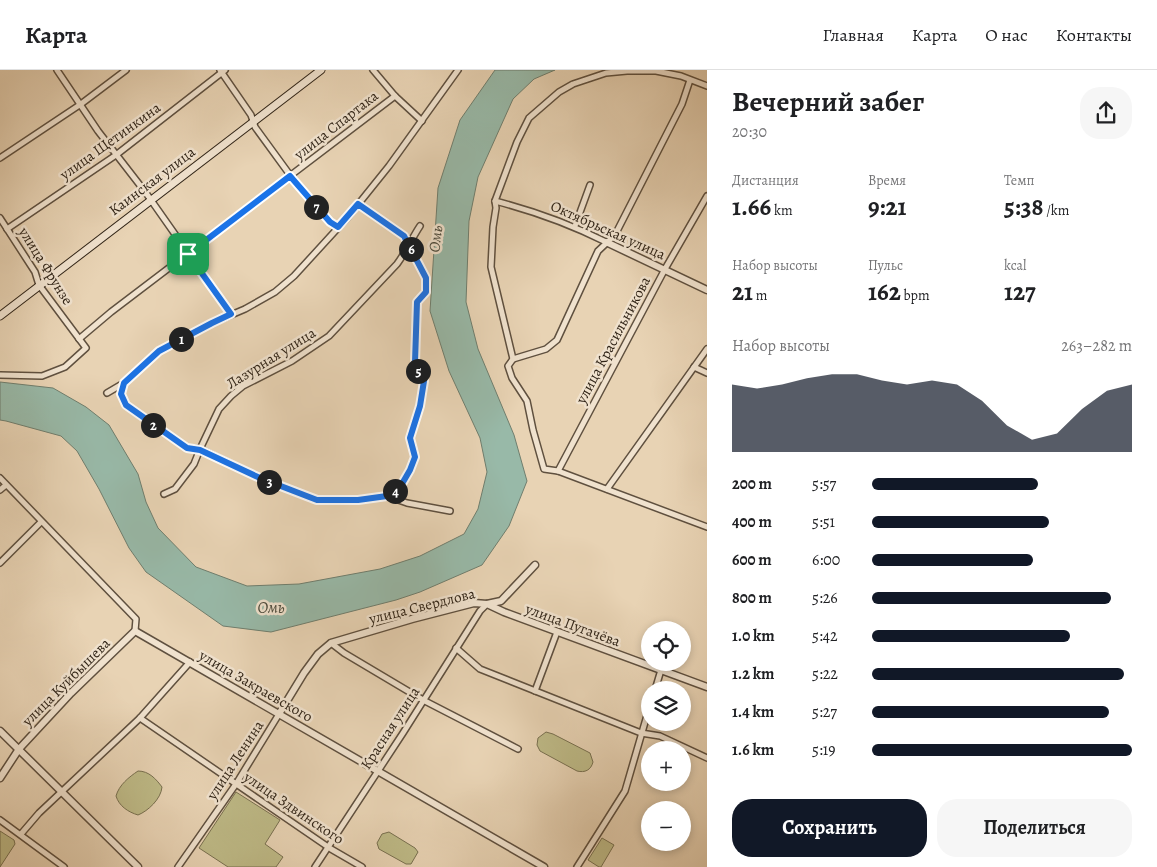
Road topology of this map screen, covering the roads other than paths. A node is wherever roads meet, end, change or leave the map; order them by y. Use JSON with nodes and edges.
{"nodes":[{"id":1,"x":57,"y":70,"type":"edge"},
{"id":2,"x":126,"y":70,"type":"edge"},
{"id":3,"x":322,"y":70,"type":"edge"},
{"id":4,"x":372,"y":70,"type":"edge"},
{"id":5,"x":458,"y":70,"type":"edge"},
{"id":6,"x":222,"y":71,"type":"edge"},
{"id":7,"x":690,"y":80,"type":"junction"},
{"id":8,"x":707,"y":86,"type":"edge"},
{"id":9,"x":395,"y":96,"type":"junction"},
{"id":10,"x":81,"y":104,"type":"junction"},
{"id":11,"x":253,"y":121,"type":"junction"},
{"id":12,"x":422,"y":121,"type":"junction"},
{"id":13,"x":116,"y":155,"type":"junction"},
{"id":14,"x":0,"y":158,"type":"edge"},
{"id":15,"x":290,"y":176,"type":"junction"},
{"id":16,"x":590,"y":185,"type":"dead end"},
{"id":17,"x":707,"y":196,"type":"edge"},
{"id":18,"x":150,"y":199,"type":"junction"},
{"id":19,"x":495,"y":201,"type":"junction"},
{"id":20,"x":358,"y":204,"type":"junction"},
{"id":21,"x":0,"y":218,"type":"edge"},
{"id":22,"x":420,"y":226,"type":"dead end"},
{"id":23,"x":575,"y":226,"type":"junction"},
{"id":24,"x":338,"y":227,"type":"junction"},
{"id":25,"x":7,"y":228,"type":"junction"},
{"id":26,"x":606,"y":242,"type":"junction"},
{"id":27,"x":408,"y":244,"type":"junction"},
{"id":28,"x":188,"y":254,"type":"junction"},
{"id":29,"x":664,"y":269,"type":"junction"},
{"id":30,"x":39,"y":285,"type":"junction"},
{"id":31,"x":707,"y":290,"type":"edge"},
{"id":32,"x":231,"y":314,"type":"junction"},
{"id":33,"x":0,"y":316,"type":"edge"},
{"id":34,"x":79,"y":339,"type":"junction"},
{"id":35,"x":707,"y":349,"type":"edge"},
{"id":36,"x":513,"y":359,"type":"junction"},
{"id":37,"x":694,"y":367,"type":"junction"},
{"id":38,"x":707,"y":372,"type":"edge"},
{"id":39,"x":0,"y":376,"type":"edge"},
{"id":40,"x":124,"y":383,"type":"junction"},
{"id":41,"x":107,"y":393,"type":"dead end"},
{"id":42,"x":200,"y":450,"type":"junction"},
{"id":43,"x":558,"y":471,"type":"junction"},
{"id":44,"x":0,"y":478,"type":"edge"},
{"id":45,"x":6,"y":485,"type":"junction"},
{"id":46,"x":607,"y":489,"type":"junction"},
{"id":47,"x":0,"y":490,"type":"edge"},
{"id":48,"x":164,"y":494,"type":"dead end"},
{"id":49,"x":387,"y":496,"type":"junction"},
{"id":50,"x":450,"y":511,"type":"dead end"},
{"id":51,"x":41,"y":522,"type":"junction"},
{"id":52,"x":707,"y":527,"type":"edge"},
{"id":53,"x":0,"y":564,"type":"edge"},
{"id":54,"x":535,"y":565,"type":"dead end"},
{"id":55,"x":487,"y":604,"type":"junction"},
{"id":56,"x":135,"y":631,"type":"junction"},
{"id":57,"x":557,"y":632,"type":"junction"},
{"id":58,"x":331,"y":643,"type":"junction"},
{"id":59,"x":456,"y":648,"type":"junction"},
{"id":60,"x":190,"y":662,"type":"junction"},
{"id":61,"x":641,"y":663,"type":"edge"},
{"id":62,"x":664,"y":671,"type":"edge"},
{"id":63,"x":707,"y":687,"type":"edge"},
{"id":64,"x":536,"y":691,"type":"junction"},
{"id":65,"x":423,"y":700,"type":"junction"},
{"id":66,"x":278,"y":714,"type":"junction"},
{"id":67,"x":140,"y":718,"type":"junction"},
{"id":68,"x":0,"y":731,"type":"edge"},
{"id":69,"x":641,"y":732,"type":"junction"},
{"id":70,"x":19,"y":749,"type":"junction"},
{"id":71,"x":518,"y":749,"type":"dead end"},
{"id":72,"x":707,"y":758,"type":"edge"},
{"id":73,"x":377,"y":771,"type":"junction"},
{"id":74,"x":0,"y":778,"type":"edge"},
{"id":75,"x":236,"y":784,"type":"junction"},
{"id":76,"x":62,"y":791,"type":"junction"},
{"id":77,"x":0,"y":820,"type":"edge"},
{"id":78,"x":21,"y":834,"type":"junction"},
{"id":79,"x":328,"y":846,"type":"junction"},
{"id":80,"x":64,"y":867,"type":"edge"},
{"id":81,"x":138,"y":867,"type":"edge"},
{"id":82,"x":178,"y":867,"type":"edge"},
{"id":83,"x":315,"y":867,"type":"edge"},
{"id":84,"x":362,"y":867,"type":"edge"},
{"id":85,"x":544,"y":867,"type":"edge"},
{"id":86,"x":577,"y":867,"type":"edge"}],
"edges":[{"from":1,"to":10,"type":"street"},
{"from":2,"to":10,"type":"street"},
{"from":3,"to":11,"type":"main road","name":"Каинская улица"},
{"from":4,"to":9,"type":"street"},
{"from":5,"to":12,"type":"street"},
{"from":6,"to":11,"type":"street"},
{"from":6,"to":13,"type":"street","name":"улица Щетинкина"},
{"from":7,"to":8,"type":"street"},
{"from":7,"to":19,"type":"street"},
{"from":7,"to":26,"type":"street"},
{"from":9,"to":12,"type":"street"},
{"from":9,"to":15,"type":"street","name":"улица Спартака"},
{"from":10,"to":13,"type":"street"},
{"from":10,"to":14,"type":"street"},
{"from":11,"to":15,"type":"street"},
{"from":11,"to":18,"type":"main road","name":"Каинская улица"},
{"from":12,"to":20,"type":"street"},
{"from":13,"to":18,"type":"street"},
{"from":13,"to":25,"type":"street","name":"улица Щетинкина"},
{"from":15,"to":24,"type":"street"},
{"from":15,"to":28,"type":"street","name":"улица Спартака"},
{"from":16,"to":23,"type":"street"},
{"from":17,"to":29,"type":"street","name":"улица Красильникова"},
{"from":18,"to":28,"type":"street"},
{"from":18,"to":30,"type":"main road","name":"Каинская улица"},
{"from":19,"to":23,"type":"street","name":"Октябрьская улица"},
{"from":19,"to":36,"type":"street"},
{"from":20,"to":24,"type":"street"},
{"from":20,"to":27,"type":"street"},
{"from":21,"to":25,"type":"street","name":"улица Фрунзе"},
{"from":22,"to":27,"type":"street","name":"Лазурная улица"},
{"from":23,"to":26,"type":"street","name":"Октябрьская улица"},
{"from":24,"to":32,"type":"street"},
{"from":25,"to":30,"type":"street","name":"улица Фрунзе"},
{"from":26,"to":29,"type":"street","name":"Октябрьская улица"},
{"from":26,"to":36,"type":"street"},
{"from":27,"to":42,"type":"street","name":"Лазурная улица"},
{"from":27,"to":49,"type":"street"},
{"from":28,"to":32,"type":"street"},
{"from":28,"to":34,"type":"street","name":"улица Спартака"},
{"from":29,"to":31,"type":"street","name":"Октябрьская улица"},
{"from":29,"to":43,"type":"street","name":"улица Красильникова"},
{"from":30,"to":33,"type":"main road","name":"Каинская улица"},
{"from":30,"to":34,"type":"street","name":"улица Фрунзе"},
{"from":32,"to":40,"type":"street"},
{"from":34,"to":39,"type":"street"},
{"from":35,"to":37,"type":"street"},
{"from":36,"to":43,"type":"street"},
{"from":37,"to":38,"type":"street"},
{"from":37,"to":46,"type":"street"},
{"from":40,"to":41,"type":"street"},
{"from":40,"to":42,"type":"street"},
{"from":42,"to":48,"type":"street","name":"Лазурная улица"},
{"from":42,"to":49,"type":"street"},
{"from":43,"to":46,"type":"street"},
{"from":44,"to":45,"type":"street"},
{"from":45,"to":47,"type":"street"},
{"from":45,"to":51,"type":"street"},
{"from":46,"to":52,"type":"street"},
{"from":49,"to":50,"type":"street"},
{"from":51,"to":53,"type":"street"},
{"from":51,"to":56,"type":"street"},
{"from":54,"to":55,"type":"street","name":"улица Свердлова"},
{"from":55,"to":57,"type":"street","name":"улица Пугачёва"},
{"from":55,"to":58,"type":"street","name":"улица Свердлова"},
{"from":55,"to":59,"type":"street","name":"Красная улица"},
{"from":56,"to":60,"type":"street","name":"улица Закраевского"},
{"from":56,"to":70,"type":"street","name":"улица Куйбышева"},
{"from":57,"to":61,"type":"street","name":"улица Пугачёва"},
{"from":57,"to":64,"type":"street"},
{"from":58,"to":65,"type":"street"},
{"from":58,"to":66,"type":"street","name":"улица Ленина"},
{"from":59,"to":64,"type":"street"},
{"from":59,"to":65,"type":"street","name":"Красная улица"},
{"from":60,"to":66,"type":"street","name":"улица Закраевского"},
{"from":60,"to":67,"type":"street"},
{"from":62,"to":63,"type":"street","name":"улица Пугачёва"},
{"from":64,"to":69,"type":"street"},
{"from":65,"to":71,"type":"street"},
{"from":65,"to":73,"type":"street","name":"Красная улица"},
{"from":66,"to":73,"type":"street","name":"улица Закраевского"},
{"from":66,"to":75,"type":"street","name":"улица Ленина"},
{"from":67,"to":75,"type":"street","name":"улица Здвинского"},
{"from":67,"to":76,"type":"street"},
{"from":68,"to":70,"type":"street"},
{"from":69,"to":72,"type":"street"},
{"from":69,"to":86,"type":"street"},
{"from":70,"to":74,"type":"street","name":"улица Куйбышева"},
{"from":70,"to":76,"type":"street"},
{"from":73,"to":79,"type":"street","name":"Красная улица"},
{"from":73,"to":85,"type":"street","name":"улица Закраевского"},
{"from":75,"to":79,"type":"street","name":"улица Здвинского"},
{"from":75,"to":82,"type":"street","name":"улица Ленина"},
{"from":76,"to":78,"type":"street"},
{"from":76,"to":81,"type":"street"},
{"from":77,"to":78,"type":"street"},
{"from":78,"to":80,"type":"street"},
{"from":79,"to":83,"type":"street","name":"Красная улица"},
{"from":79,"to":84,"type":"street","name":"улица Здвинского"}]}
